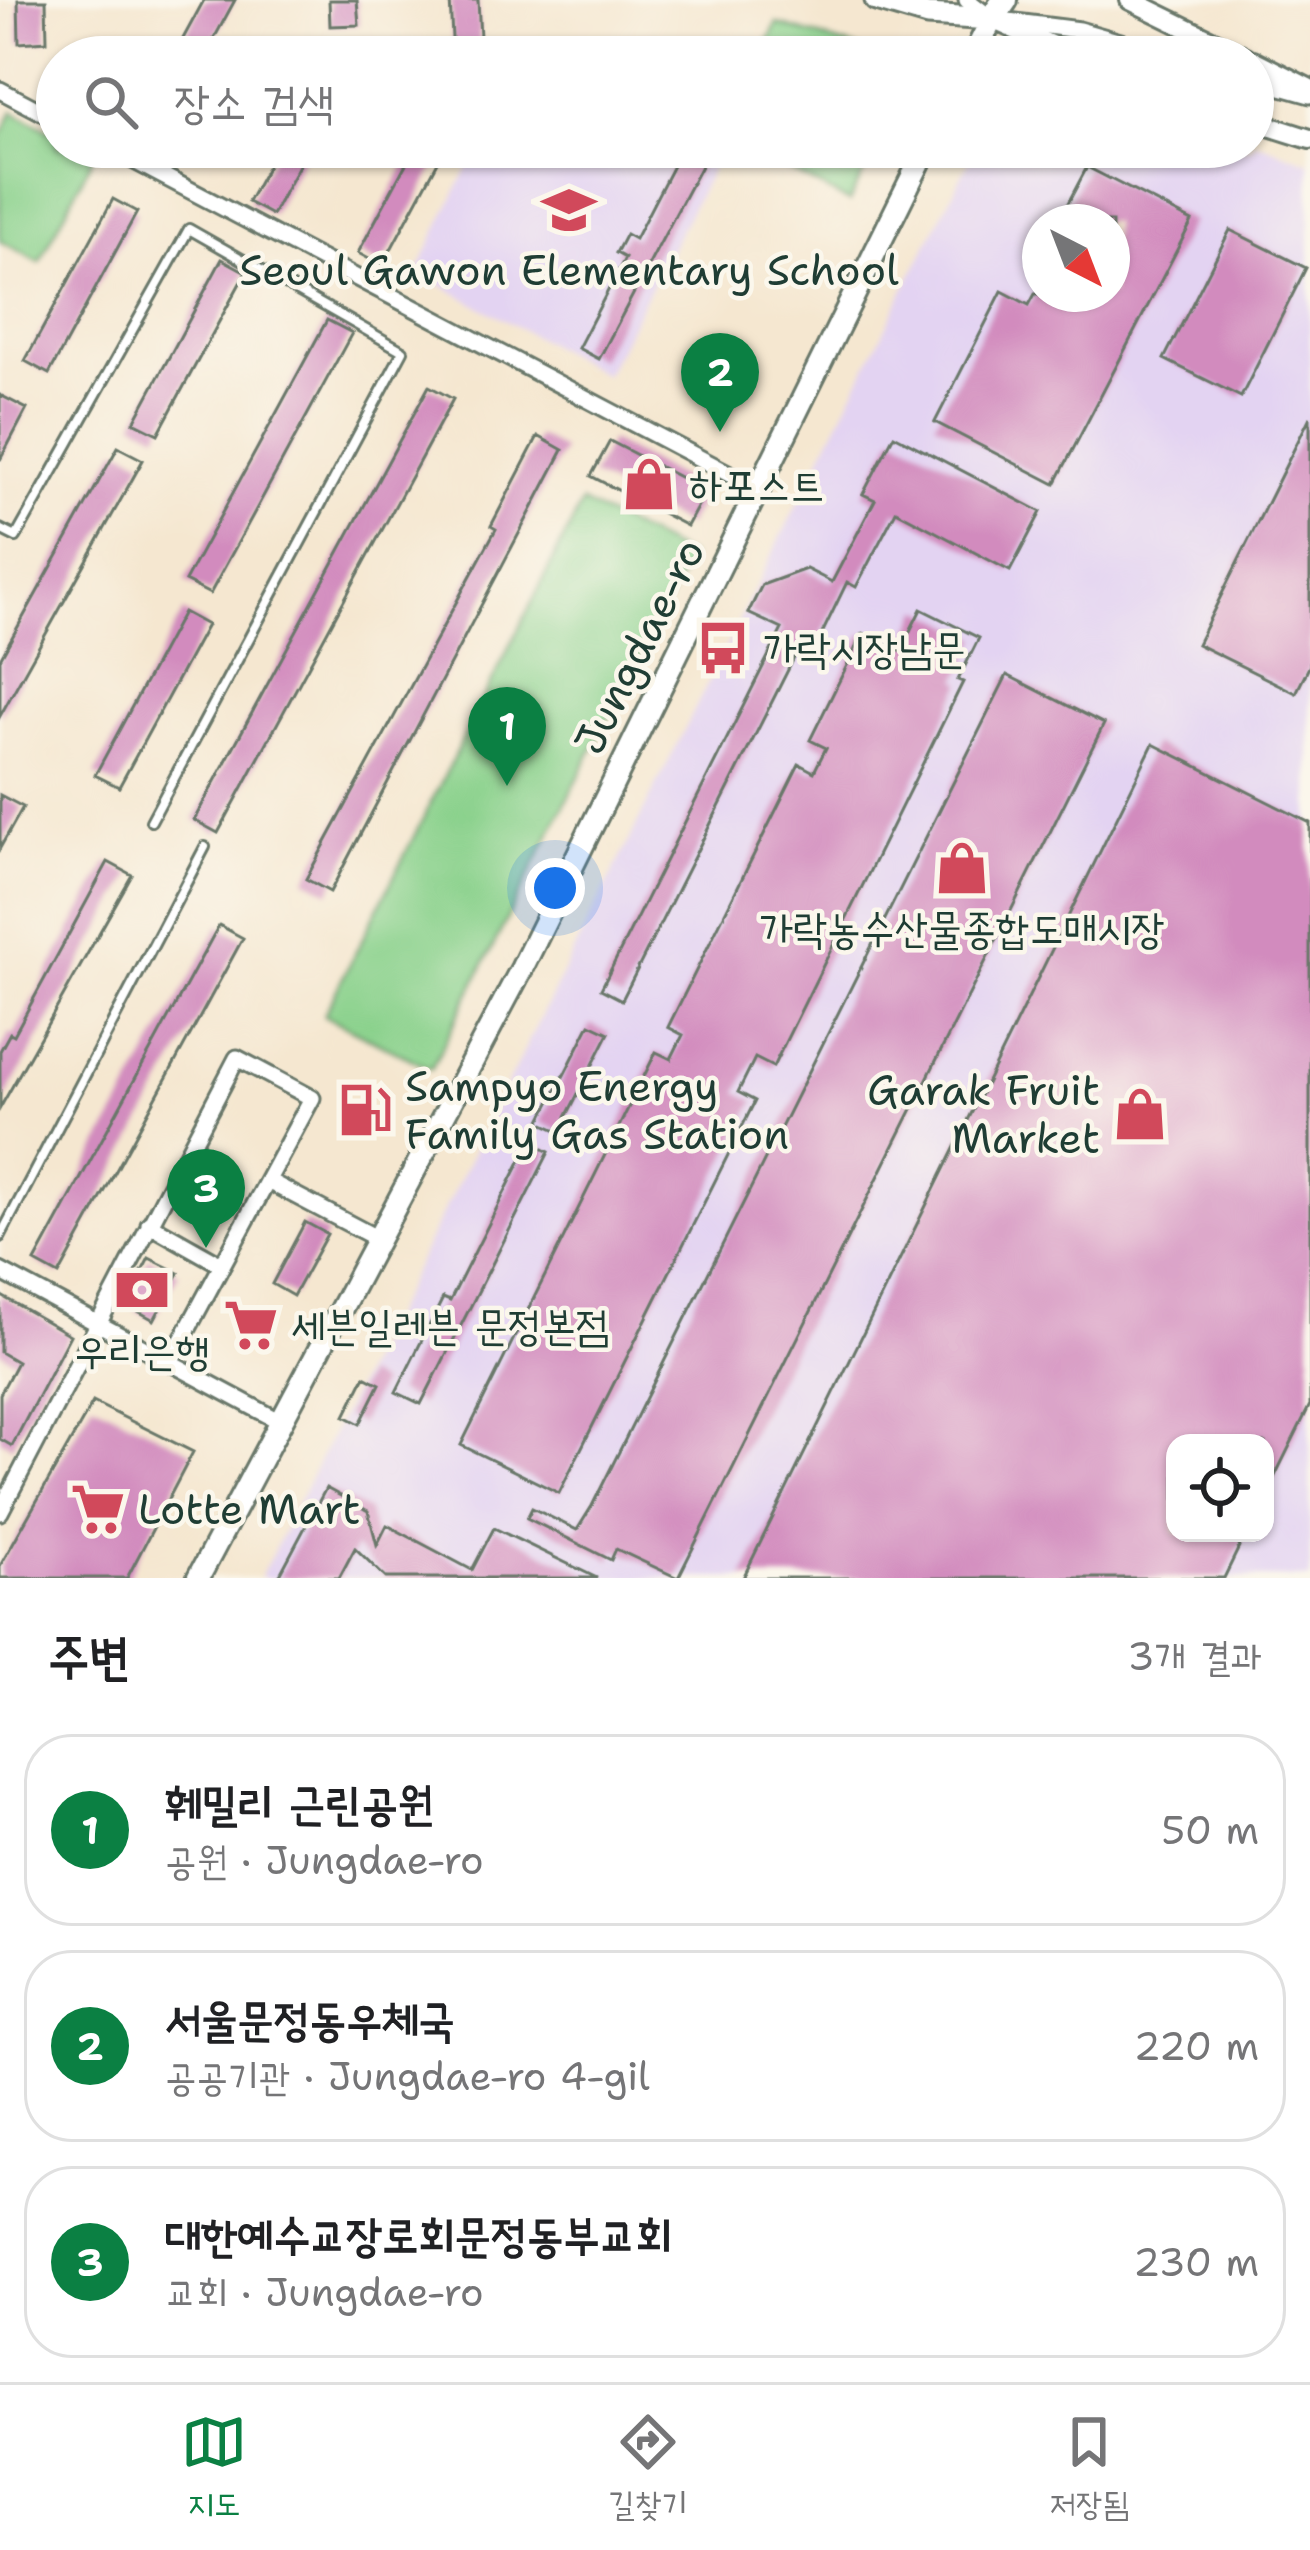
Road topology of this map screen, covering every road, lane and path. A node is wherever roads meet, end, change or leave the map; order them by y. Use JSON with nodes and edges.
{"nodes":[{"id":1,"x":876,"y":0,"type":"edge"},
{"id":2,"x":967,"y":0,"type":"edge"},
{"id":3,"x":1130,"y":0,"type":"edge"},
{"id":4,"x":914,"y":6,"type":"edge"},
{"id":5,"x":998,"y":9,"type":"edge"},
{"id":6,"x":984,"y":36,"type":"edge"},
{"id":7,"x":1042,"y":36,"type":"edge"},
{"id":8,"x":1102,"y":36,"type":"edge"},
{"id":9,"x":1203,"y":36,"type":"edge"},
{"id":10,"x":1274,"y":72,"type":"edge"},
{"id":11,"x":1274,"y":84,"type":"edge"},
{"id":12,"x":0,"y":90,"type":"edge"},
{"id":13,"x":1310,"y":92,"type":"edge"},
{"id":14,"x":36,"y":109,"type":"edge"},
{"id":15,"x":1274,"y":128,"type":"edge"},
{"id":16,"x":1310,"y":139,"type":"edge"},
{"id":17,"x":148,"y":168,"type":"edge"},
{"id":18,"x":917,"y":168,"type":"edge"},
{"id":19,"x":761,"y":491,"type":"junction"},
{"id":20,"x":0,"y":529,"type":"edge"},
{"id":21,"x":152,"y":820,"type":"dead end"},
{"id":22,"x":205,"y":847,"type":"dead end"},
{"id":23,"x":268,"y":1181,"type":"junction"},
{"id":24,"x":149,"y":1224,"type":"junction"},
{"id":25,"x":0,"y":1237,"type":"edge"},
{"id":26,"x":380,"y":1240,"type":"junction"},
{"id":27,"x":222,"y":1265,"type":"junction"},
{"id":28,"x":0,"y":1271,"type":"edge"},
{"id":29,"x":98,"y":1323,"type":"junction"},
{"id":30,"x":170,"y":1363,"type":"junction"},
{"id":31,"x":283,"y":1423,"type":"junction"},
{"id":32,"x":0,"y":1512,"type":"edge"},
{"id":33,"x":198,"y":1578,"type":"edge"}],
"edges":[{"from":1,"to":4,"type":"main road"},
{"from":2,"to":5,"type":"street"},
{"from":3,"to":9,"type":"street"},
{"from":4,"to":5,"type":"main road"},
{"from":5,"to":6,"type":"main road"},
{"from":5,"to":7,"type":"street"},
{"from":5,"to":8,"type":"street"},
{"from":10,"to":13,"type":"street"},
{"from":11,"to":13,"type":"street"},
{"from":12,"to":14,"type":"street"},
{"from":15,"to":16,"type":"street"},
{"from":17,"to":19,"type":"street"},
{"from":18,"to":19,"type":"main road","name":"Jungdae-ro"},
{"from":19,"to":26,"type":"main road","name":"Jungdae-ro"},
{"from":20,"to":21,"type":"lane"},
{"from":22,"to":25,"type":"lane"},
{"from":23,"to":24,"type":"street"},
{"from":23,"to":26,"type":"street"},
{"from":23,"to":27,"type":"street"},
{"from":24,"to":27,"type":"street"},
{"from":24,"to":29,"type":"street"},
{"from":26,"to":31,"type":"main road","name":"Jungdae-ro"},
{"from":27,"to":30,"type":"street"},
{"from":28,"to":29,"type":"street"},
{"from":29,"to":30,"type":"street"},
{"from":29,"to":32,"type":"street"},
{"from":30,"to":31,"type":"street"},
{"from":31,"to":33,"type":"main road","name":"Jungdae-ro"}]}
